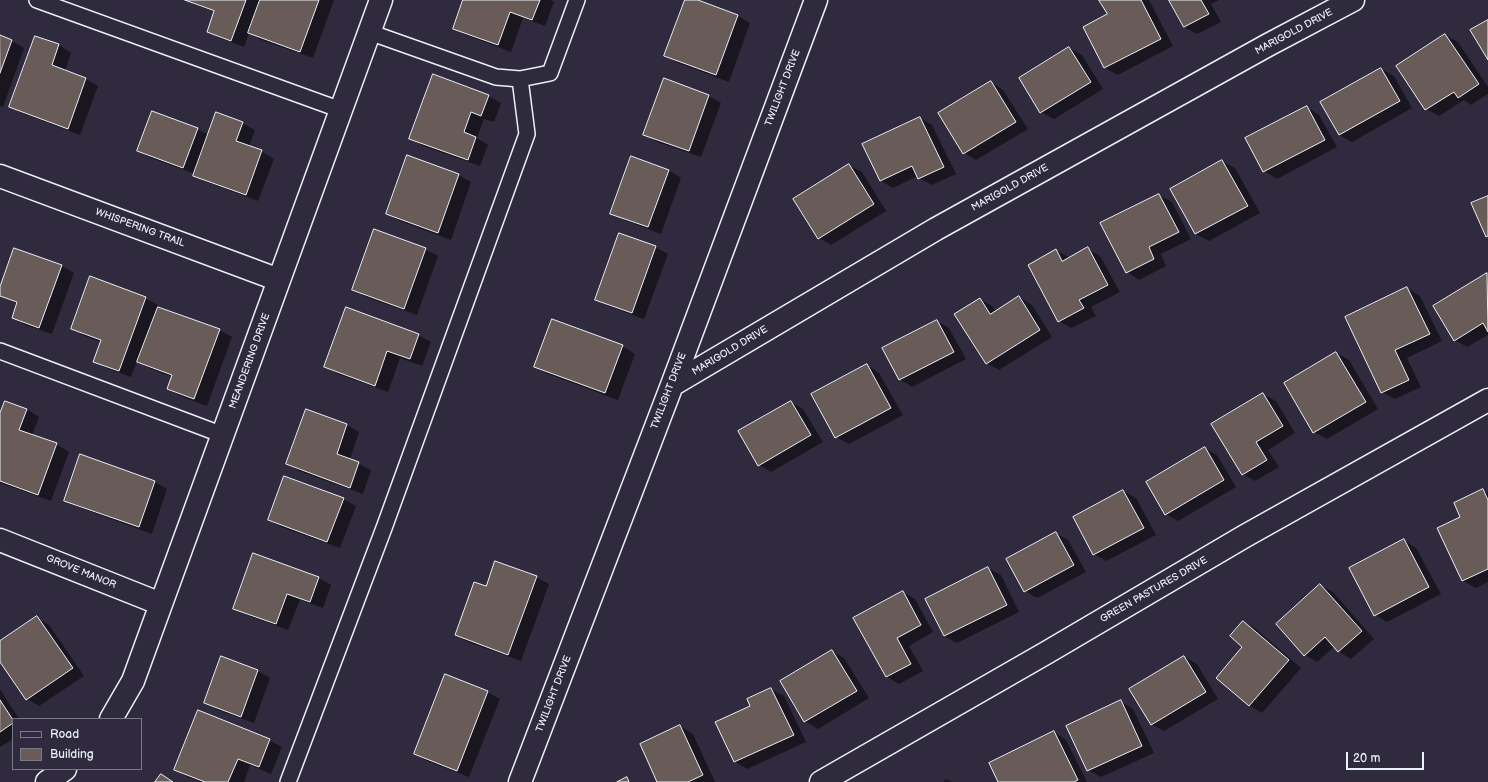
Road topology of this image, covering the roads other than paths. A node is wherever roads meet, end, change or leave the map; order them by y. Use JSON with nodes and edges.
{"nodes":[{"id":1,"x":37,"y":0,"type":"edge"},
{"id":2,"x":381,"y":0,"type":"edge"},
{"id":3,"x":577,"y":0,"type":"edge"},
{"id":4,"x":816,"y":0,"type":"edge"},
{"id":5,"x":1353,"y":0,"type":"edge"},
{"id":6,"x":369,"y":32,"type":"junction"},
{"id":7,"x":520,"y":79,"type":"junction"},
{"id":8,"x":341,"y":110,"type":"junction"},
{"id":9,"x":0,"y":176,"type":"edge"},
{"id":10,"x":279,"y":280,"type":"junction"},
{"id":11,"x":0,"y":351,"type":"edge"},
{"id":12,"x":672,"y":385,"type":"junction"},
{"id":13,"x":1488,"y":400,"type":"edge"},
{"id":14,"x":223,"y":435,"type":"junction"},
{"id":15,"x":3,"y":547,"type":"edge"},
{"id":16,"x":161,"y":604,"type":"junction"},
{"id":17,"x":112,"y":718,"type":"edge"},
{"id":18,"x":64,"y":770,"type":"edge"},
{"id":19,"x":47,"y":782,"type":"edge"},
{"id":20,"x":288,"y":782,"type":"edge"},
{"id":21,"x":520,"y":782,"type":"edge"},
{"id":22,"x":821,"y":782,"type":"edge"}],
"edges":[{"from":1,"to":8,"type":"lane"},
{"from":2,"to":6,"type":"street","name":"MEANDERING DRIVE"},
{"from":3,"to":7,"type":"lane"},
{"from":4,"to":12,"type":"street","name":"TWILIGHT DRIVE"},
{"from":5,"to":12,"type":"street","name":"MARIGOLD DRIVE"},
{"from":6,"to":7,"type":"lane"},
{"from":6,"to":8,"type":"street","name":"MEANDERING DRIVE"},
{"from":7,"to":20,"type":"lane"},
{"from":8,"to":10,"type":"street","name":"MEANDERING DRIVE"},
{"from":9,"to":10,"type":"street","name":"WHISPERING TRAIL"},
{"from":10,"to":14,"type":"street","name":"MEANDERING DRIVE"},
{"from":11,"to":14,"type":"lane"},
{"from":12,"to":21,"type":"street","name":"TWILIGHT DRIVE"},
{"from":13,"to":22,"type":"street","name":"GREEN PASTURES DRIVE"},
{"from":14,"to":16,"type":"street","name":"MEANDERING DRIVE"},
{"from":15,"to":16,"type":"street","name":"GROVE MANOR"},
{"from":16,"to":17,"type":"street","name":"MEANDERING DRIVE"},
{"from":18,"to":19,"type":"street"}]}
